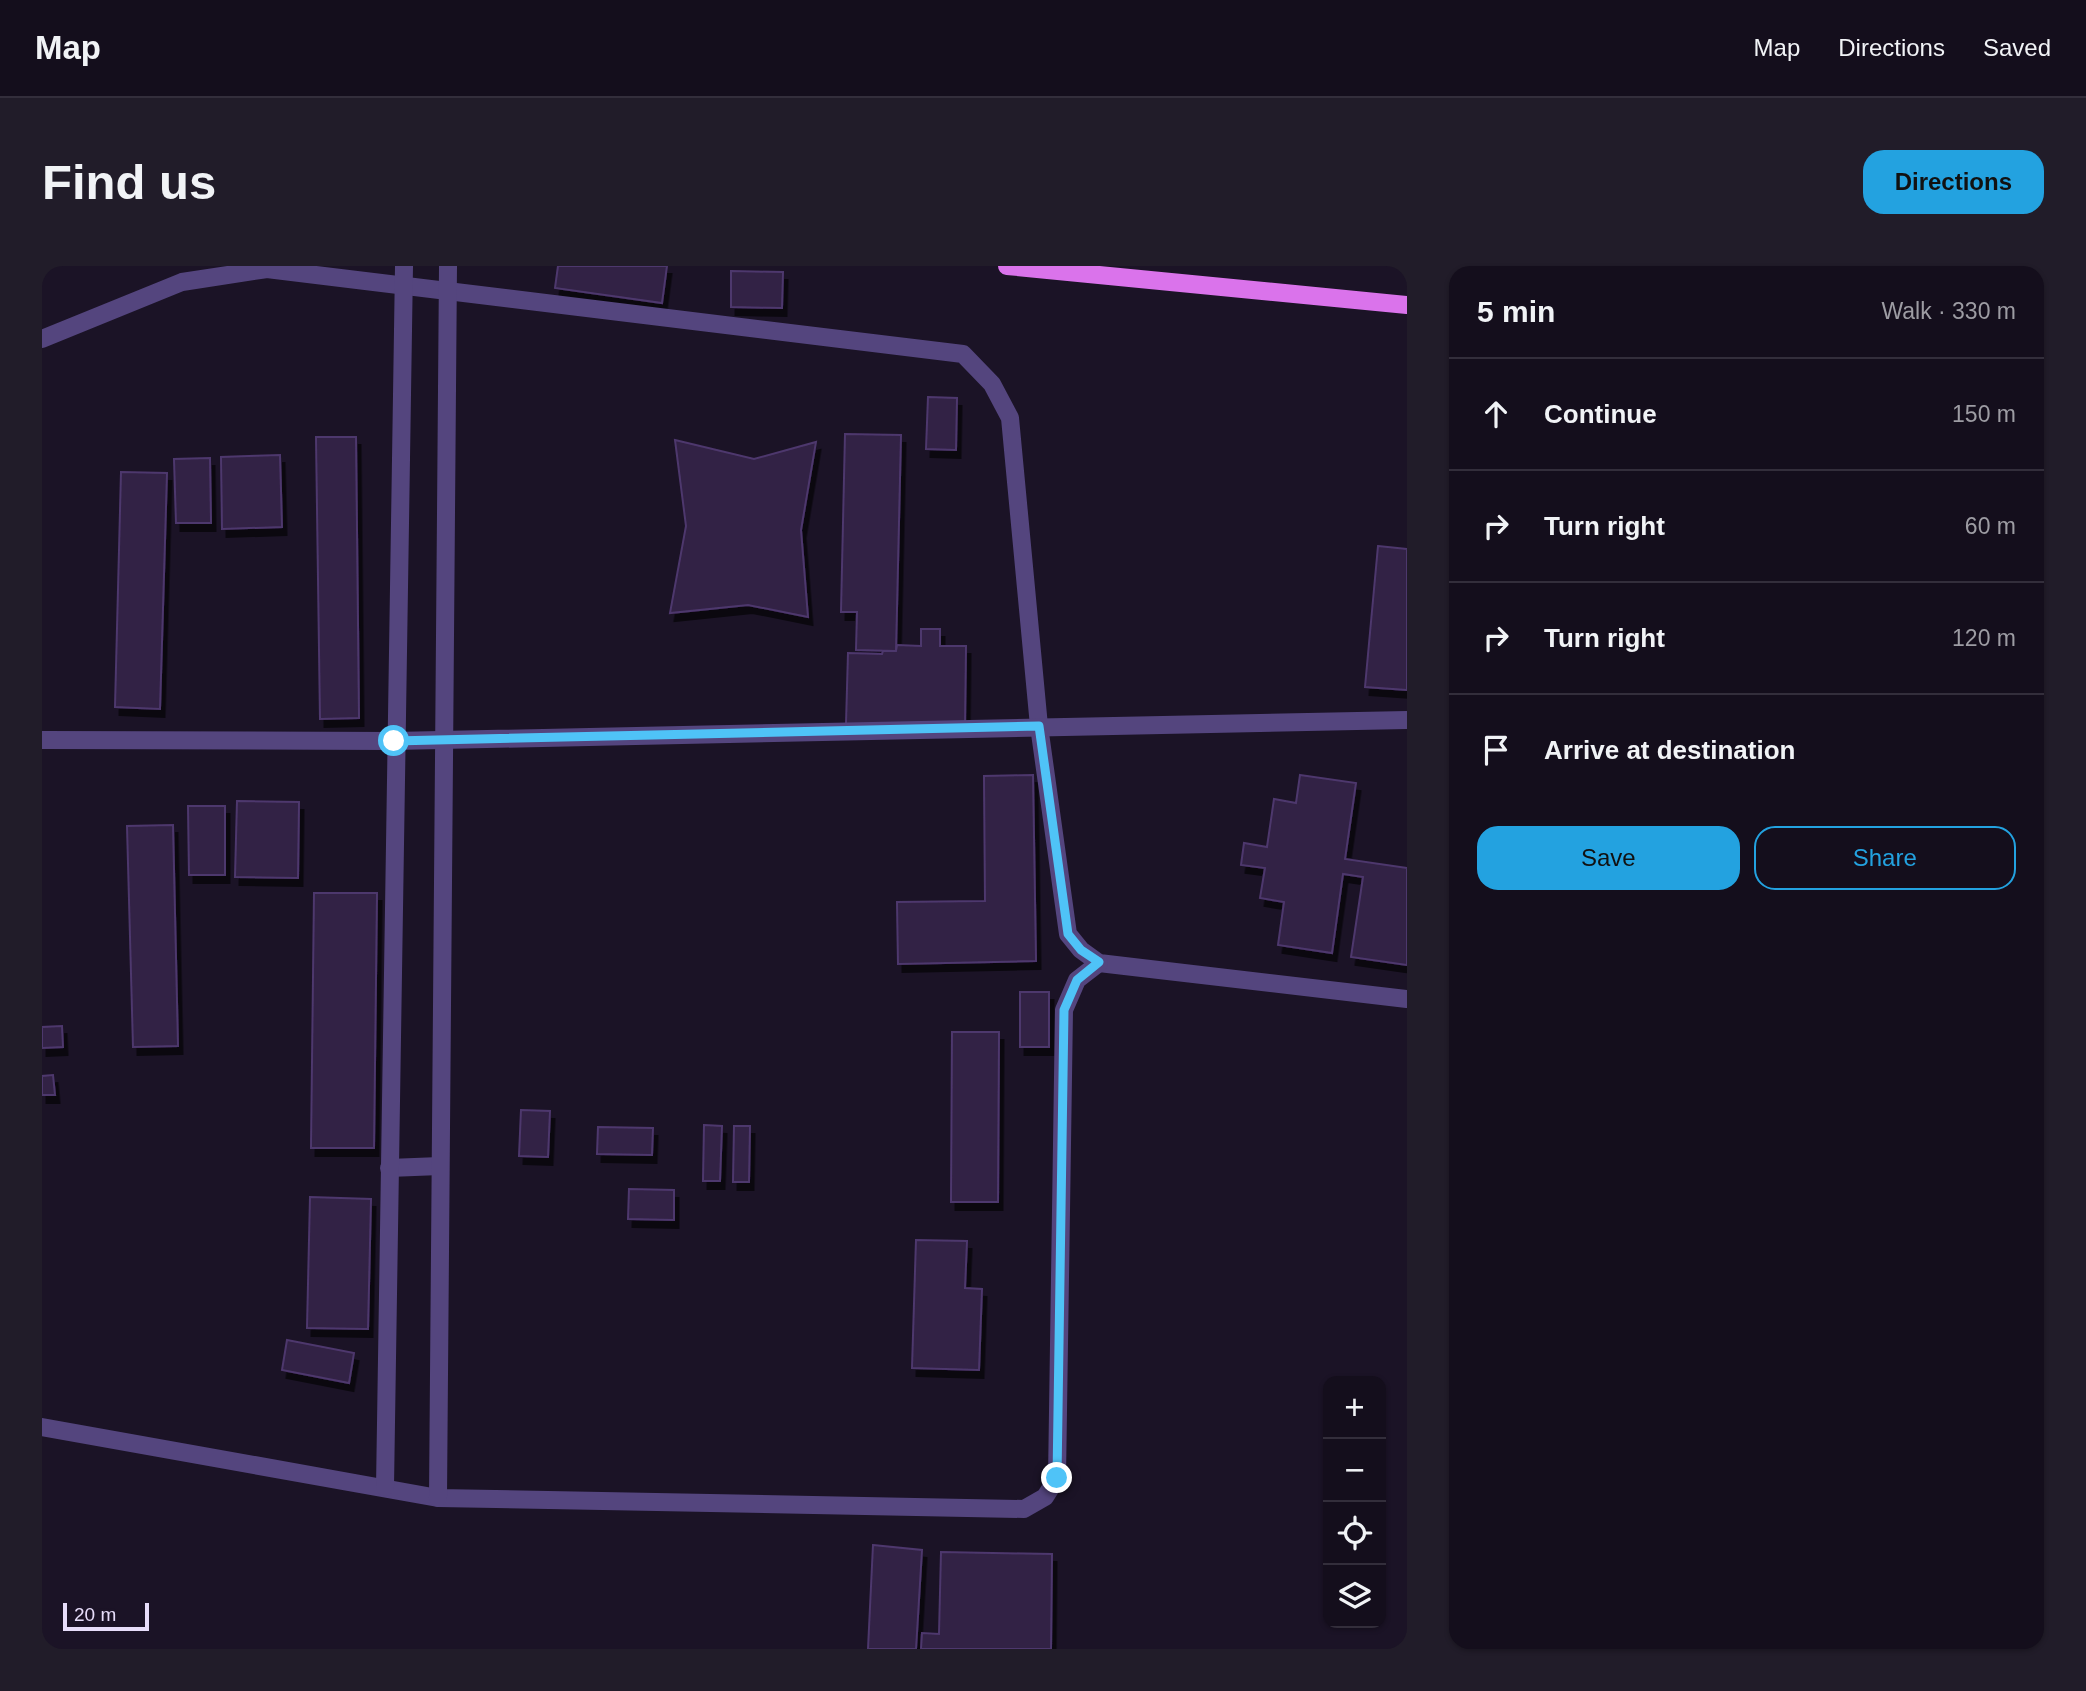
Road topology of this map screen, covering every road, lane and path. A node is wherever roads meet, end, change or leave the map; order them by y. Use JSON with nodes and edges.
{"nodes":[{"id":1,"x":404,"y":266,"type":"edge"},
{"id":2,"x":447,"y":266,"type":"edge"},
{"id":3,"x":1007,"y":266,"type":"edge"},
{"id":4,"x":403,"y":285,"type":"junction"},
{"id":5,"x":446,"y":290,"type":"junction"},
{"id":6,"x":1407,"y":305,"type":"edge"},
{"id":7,"x":42,"y":339,"type":"edge"},
{"id":8,"x":1407,"y":720,"type":"edge"},
{"id":9,"x":1039,"y":726,"type":"junction"},
{"id":10,"x":443,"y":738,"type":"junction"},
{"id":11,"x":42,"y":740,"type":"edge"},
{"id":12,"x":394,"y":741,"type":"junction"},
{"id":13,"x":1099,"y":962,"type":"junction"},
{"id":14,"x":1407,"y":999,"type":"edge"},
{"id":15,"x":440,"y":1166,"type":"junction"},
{"id":16,"x":389,"y":1168,"type":"junction"},
{"id":17,"x":42,"y":1427,"type":"edge"},
{"id":18,"x":385,"y":1487,"type":"junction"},
{"id":19,"x":438,"y":1498,"type":"junction"}],
"edges":[{"from":1,"to":4,"type":"street"},
{"from":2,"to":5,"type":"street"},
{"from":3,"to":6,"type":"main road"},
{"from":4,"to":5,"type":"street"},
{"from":4,"to":7,"type":"street"},
{"from":4,"to":12,"type":"street"},
{"from":5,"to":9,"type":"street"},
{"from":5,"to":10,"type":"street"},
{"from":8,"to":9,"type":"street"},
{"from":9,"to":10,"type":"street"},
{"from":9,"to":13,"type":"street"},
{"from":10,"to":12,"type":"street"},
{"from":10,"to":15,"type":"street"},
{"from":11,"to":12,"type":"street"},
{"from":12,"to":16,"type":"street"},
{"from":13,"to":14,"type":"street"},
{"from":13,"to":19,"type":"street"},
{"from":15,"to":16,"type":"street"},
{"from":15,"to":19,"type":"street"},
{"from":16,"to":18,"type":"street"},
{"from":17,"to":18,"type":"street"},
{"from":18,"to":19,"type":"street"}]}
